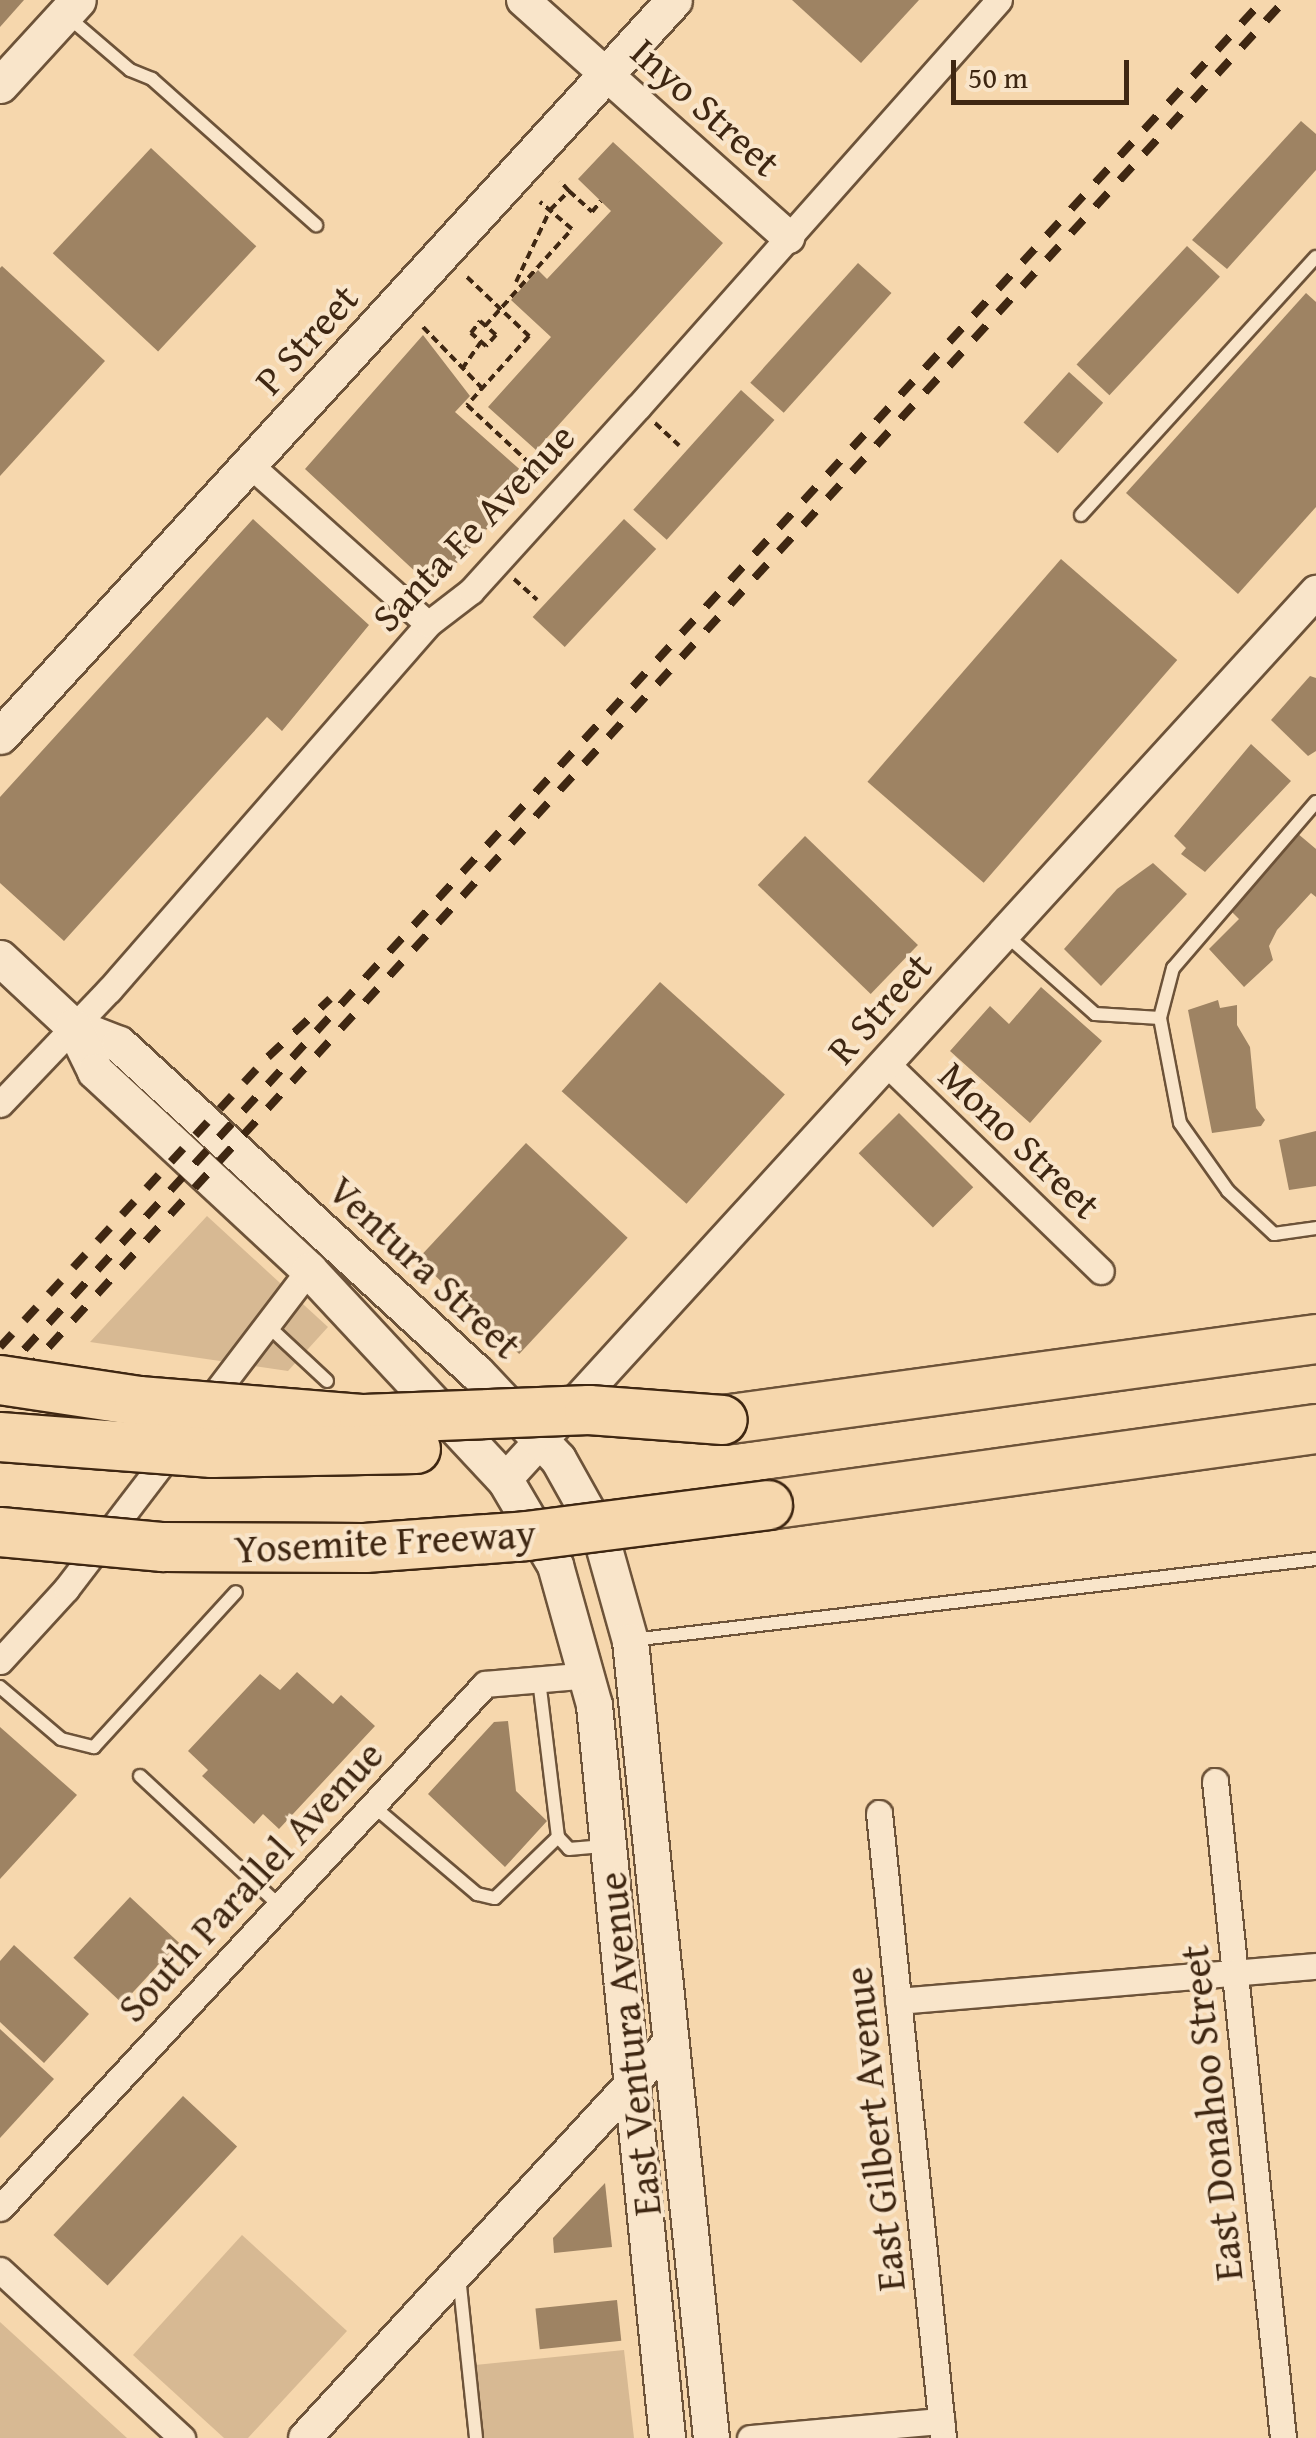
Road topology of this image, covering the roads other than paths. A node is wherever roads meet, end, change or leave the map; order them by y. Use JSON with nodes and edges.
{"nodes":[{"id":1,"x":523,"y":0,"type":"edge"},
{"id":2,"x":674,"y":0,"type":"edge"},
{"id":3,"x":999,"y":0,"type":"edge"},
{"id":4,"x":71,"y":7,"type":"edge"},
{"id":5,"x":606,"y":74,"type":"junction"},
{"id":6,"x":0,"y":85,"type":"edge"},
{"id":7,"x":316,"y":226,"type":"dead end"},
{"id":8,"x":788,"y":237,"type":"junction"},
{"id":9,"x":1316,"y":257,"type":"edge"},
{"id":10,"x":249,"y":464,"type":"junction"},
{"id":11,"x":1081,"y":515,"type":"dead end"},
{"id":12,"x":1316,"y":592,"type":"edge"},
{"id":13,"x":428,"y":624,"type":"junction"},
{"id":14,"x":0,"y":736,"type":"edge"},
{"id":15,"x":1316,"y":802,"type":"edge"},
{"id":16,"x":1004,"y":934,"type":"junction"},
{"id":17,"x":0,"y":958,"type":"edge"},
{"id":18,"x":1160,"y":1018,"type":"junction"},
{"id":19,"x":73,"y":1026,"type":"junction"},
{"id":20,"x":886,"y":1063,"type":"junction"},
{"id":21,"x":0,"y":1104,"type":"edge"},
{"id":22,"x":1316,"y":1228,"type":"edge"},
{"id":23,"x":309,"y":1270,"type":"junction"},
{"id":24,"x":1101,"y":1271,"type":"dead end"},
{"id":25,"x":267,"y":1325,"type":"junction"},
{"id":26,"x":1316,"y":1339,"type":"edge"},
{"id":27,"x":0,"y":1380,"type":"edge"},
{"id":28,"x":327,"y":1381,"type":"dead end"},
{"id":29,"x":740,"y":1418,"type":"junction"},
{"id":30,"x":1316,"y":1429,"type":"edge"},
{"id":31,"x":0,"y":1437,"type":"edge"},
{"id":32,"x":542,"y":1441,"type":"junction"},
{"id":33,"x":505,"y":1480,"type":"junction"},
{"id":34,"x":0,"y":1532,"type":"edge"},
{"id":35,"x":1316,"y":1559,"type":"edge"},
{"id":36,"x":236,"y":1592,"type":"dead end"},
{"id":37,"x":630,"y":1641,"type":"junction"},
{"id":38,"x":0,"y":1661,"type":"edge"},
{"id":39,"x":590,"y":1674,"type":"junction"},
{"id":40,"x":540,"y":1679,"type":"junction"},
{"id":41,"x":0,"y":1688,"type":"edge"},
{"id":42,"x":140,"y":1776,"type":"dead end"},
{"id":43,"x":1215,"y":1781,"type":"dead end"},
{"id":44,"x":370,"y":1804,"type":"junction"},
{"id":45,"x":879,"y":1813,"type":"dead end"},
{"id":46,"x":558,"y":1837,"type":"junction"},
{"id":47,"x":608,"y":1846,"type":"junction"},
{"id":48,"x":279,"y":1905,"type":"junction"},
{"id":49,"x":1316,"y":1966,"type":"edge"},
{"id":50,"x":1235,"y":1974,"type":"junction"},
{"id":51,"x":898,"y":2001,"type":"junction"},
{"id":52,"x":671,"y":2042,"type":"junction"},
{"id":53,"x":632,"y":2082,"type":"junction"},
{"id":54,"x":0,"y":2208,"type":"edge"},
{"id":55,"x":0,"y":2270,"type":"edge"},
{"id":56,"x":458,"y":2270,"type":"junction"},
{"id":57,"x":942,"y":2429,"type":"edge"},
{"id":58,"x":182,"y":2438,"type":"edge"},
{"id":59,"x":306,"y":2438,"type":"edge"},
{"id":60,"x":476,"y":2438,"type":"edge"},
{"id":61,"x":667,"y":2438,"type":"edge"},
{"id":62,"x":711,"y":2438,"type":"edge"},
{"id":63,"x":750,"y":2438,"type":"edge"},
{"id":64,"x":1283,"y":2438,"type":"edge"}],
"edges":[{"from":1,"to":5,"type":"street","name":"Inyo Street"},
{"from":2,"to":5,"type":"main road","name":"P Street"},
{"from":3,"to":8,"type":"street","name":"Santa Fe Avenue"},
{"from":4,"to":6,"type":"main road"},
{"from":4,"to":7,"type":"lane"},
{"from":5,"to":8,"type":"street","name":"Inyo Street"},
{"from":5,"to":10,"type":"main road","name":"P Street"},
{"from":8,"to":13,"type":"street","name":"Santa Fe Avenue"},
{"from":9,"to":11,"type":"lane"},
{"from":10,"to":13,"type":"street"},
{"from":10,"to":14,"type":"main road","name":"P Street"},
{"from":12,"to":16,"type":"street","name":"R Street"},
{"from":13,"to":19,"type":"street","name":"Santa Fe Avenue"},
{"from":15,"to":18,"type":"lane"},
{"from":16,"to":18,"type":"lane"},
{"from":16,"to":20,"type":"street","name":"R Street"},
{"from":17,"to":19,"type":"main road","name":"Ventura Street"},
{"from":18,"to":22,"type":"lane"},
{"from":19,"to":21,"type":"street","name":"Santa Fe Avenue"},
{"from":19,"to":23,"type":"main road","name":"Ventura Street"},
{"from":19,"to":32,"type":"main road","name":"Ventura Street"},
{"from":20,"to":24,"type":"street","name":"Mono Street"},
{"from":20,"to":32,"type":"street","name":"R Street"},
{"from":23,"to":25,"type":"street"},
{"from":23,"to":33,"type":"main road","name":"Ventura Street"},
{"from":25,"to":28,"type":"lane"},
{"from":25,"to":38,"type":"street"},
{"from":26,"to":29,"type":"highway"},
{"from":27,"to":29,"type":"highway","bridge":true},
{"from":29,"to":31,"type":"highway","bridge":true},
{"from":30,"to":34,"type":"highway","name":"Yosemite Freeway","bridge":true},
{"from":32,"to":33,"type":"street","name":"R Street"},
{"from":32,"to":37,"type":"main road","name":"Ventura Street"},
{"from":33,"to":39,"type":"main road","name":"Ventura Street"},
{"from":35,"to":37,"type":"lane"},
{"from":36,"to":41,"type":"lane"},
{"from":37,"to":52,"type":"main road","name":"East Ventura Avenue"},
{"from":39,"to":40,"type":"street","name":"South Parallel Avenue"},
{"from":39,"to":47,"type":"main road","name":"East Ventura Avenue"},
{"from":40,"to":44,"type":"street","name":"South Parallel Avenue"},
{"from":40,"to":46,"type":"lane"},
{"from":42,"to":48,"type":"lane"},
{"from":43,"to":50,"type":"street","name":"East Donahoo Street"},
{"from":44,"to":46,"type":"lane"},
{"from":44,"to":48,"type":"street","name":"South Parallel Avenue"},
{"from":45,"to":51,"type":"street","name":"East Gilbert Avenue"},
{"from":46,"to":47,"type":"lane"},
{"from":47,"to":53,"type":"main road","name":"East Ventura Avenue"},
{"from":48,"to":54,"type":"street","name":"South Parallel Avenue"},
{"from":49,"to":50,"type":"street"},
{"from":50,"to":51,"type":"street"},
{"from":50,"to":64,"type":"street","name":"East Donahoo Street"},
{"from":51,"to":57,"type":"street","name":"East Gilbert Avenue"},
{"from":52,"to":53,"type":"street"},
{"from":52,"to":62,"type":"main road","name":"East Ventura Avenue"},
{"from":53,"to":56,"type":"street"},
{"from":53,"to":61,"type":"main road","name":"East Ventura Avenue"},
{"from":55,"to":58,"type":"street"},
{"from":56,"to":59,"type":"street"},
{"from":56,"to":60,"type":"lane"},
{"from":57,"to":63,"type":"street"}]}
